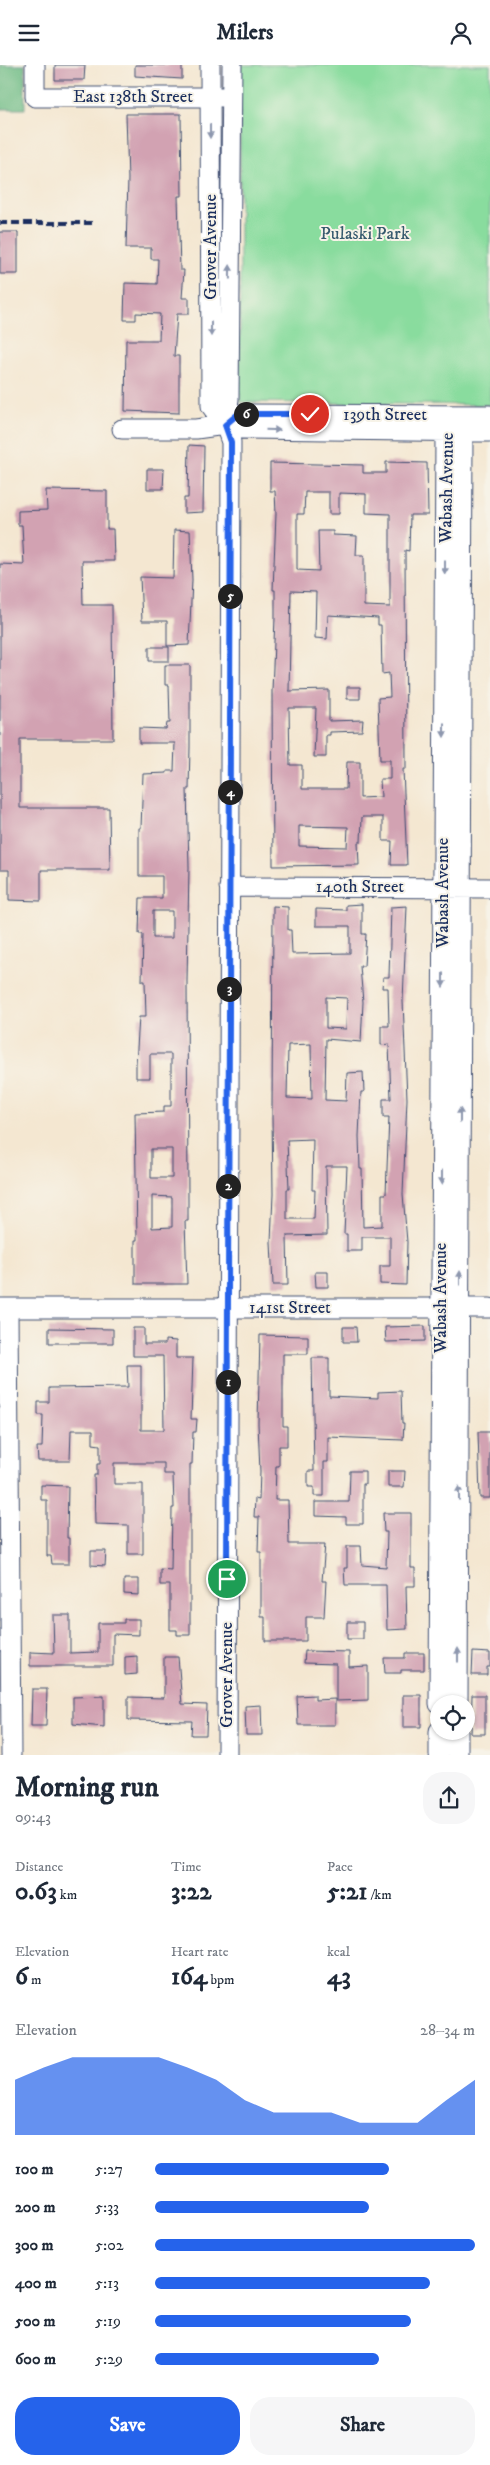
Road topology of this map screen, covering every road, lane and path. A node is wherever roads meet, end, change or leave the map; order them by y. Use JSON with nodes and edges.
{"nodes":[{"id":1,"x":35,"y":65,"type":"edge"},
{"id":2,"x":210,"y":65,"type":"edge"},
{"id":3,"x":232,"y":65,"type":"edge"},
{"id":4,"x":210,"y":97,"type":"junction"},
{"id":5,"x":232,"y":97,"type":"junction"},
{"id":6,"x":490,"y":415,"type":"edge"},
{"id":7,"x":225,"y":425,"type":"junction"},
{"id":8,"x":454,"y":426,"type":"junction"},
{"id":9,"x":122,"y":429,"type":"dead end"},
{"id":10,"x":490,"y":432,"type":"edge"},
{"id":11,"x":229,"y":887,"type":"junction"},
{"id":12,"x":452,"y":888,"type":"junction"},
{"id":13,"x":490,"y":888,"type":"edge"},
{"id":14,"x":4,"y":1308,"type":"edge"},
{"id":15,"x":228,"y":1308,"type":"junction"},
{"id":16,"x":450,"y":1308,"type":"junction"},
{"id":17,"x":490,"y":1308,"type":"edge"},
{"id":18,"x":439,"y":1695,"type":"edge"},
{"id":19,"x":458,"y":1695,"type":"edge"},
{"id":20,"x":439,"y":1740,"type":"edge"},
{"id":21,"x":458,"y":1740,"type":"edge"},
{"id":22,"x":11,"y":1755,"type":"edge"},
{"id":23,"x":227,"y":1755,"type":"edge"},
{"id":24,"x":439,"y":1755,"type":"edge"},
{"id":25,"x":458,"y":1755,"type":"edge"}],
"edges":[{"from":1,"to":4,"type":"street","name":"East 138th Street"},
{"from":2,"to":4,"type":"street","name":"Grover Avenue"},
{"from":3,"to":5,"type":"street","name":"Grover Avenue"},
{"from":4,"to":5,"type":"street","name":"East 138th Street"},
{"from":4,"to":7,"type":"street","name":"Grover Avenue","one_way":true},
{"from":7,"to":5,"type":"street","name":"Grover Avenue","one_way":true},
{"from":6,"to":8,"type":"street","name":"139th Street"},
{"from":7,"to":8,"type":"street","name":"139th Street"},
{"from":7,"to":9,"type":"street","name":"139th Street"},
{"from":7,"to":11,"type":"street","name":"Grover Avenue"},
{"from":8,"to":10,"type":"street","name":"139th Street"},
{"from":8,"to":12,"type":"street","name":"Wabash Avenue"},
{"from":11,"to":12,"type":"street","name":"140th Street"},
{"from":11,"to":15,"type":"street","name":"Grover Avenue"},
{"from":12,"to":13,"type":"street","name":"140th Street"},
{"from":12,"to":16,"type":"street","name":"Wabash Avenue"},
{"from":14,"to":15,"type":"street","name":"141st Street"},
{"from":14,"to":22,"type":"street"},
{"from":15,"to":16,"type":"street","name":"141st Street"},
{"from":15,"to":23,"type":"street","name":"Grover Avenue"},
{"from":16,"to":17,"type":"street","name":"141st Street"},
{"from":16,"to":18,"type":"street","name":"Wabash Avenue"},
{"from":19,"to":16,"type":"street","name":"Wabash Avenue","one_way":true},
{"from":20,"to":24,"type":"street"},
{"from":21,"to":25,"type":"street"}]}
